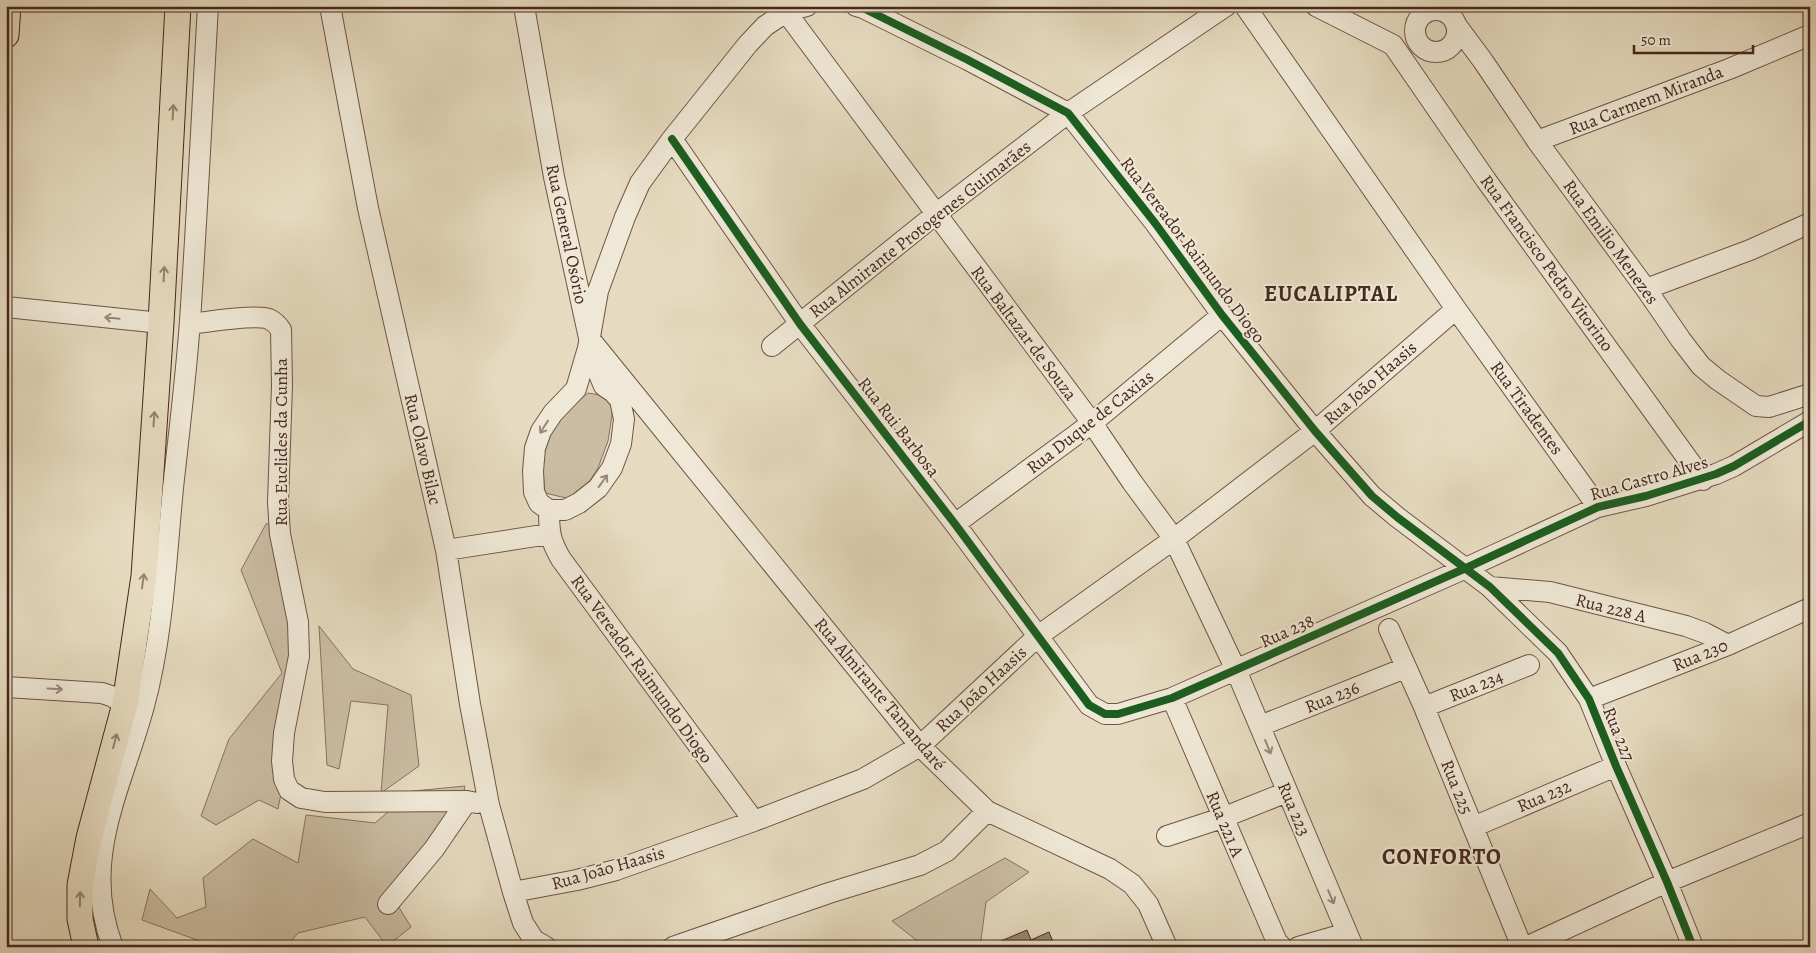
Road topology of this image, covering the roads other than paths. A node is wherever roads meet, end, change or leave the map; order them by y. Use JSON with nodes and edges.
{"nodes":[{"id":1,"x":8,"y":6,"type":"edge"},
{"id":2,"x":178,"y":6,"type":"edge"},
{"id":3,"x":208,"y":6,"type":"edge"},
{"id":4,"x":330,"y":6,"type":"edge"},
{"id":5,"x":524,"y":6,"type":"edge"},
{"id":6,"x":807,"y":6,"type":"edge"},
{"id":7,"x":1226,"y":6,"type":"edge"},
{"id":8,"x":1245,"y":6,"type":"edge"},
{"id":9,"x":1316,"y":6,"type":"edge"},
{"id":10,"x":861,"y":7,"type":"edge"},
{"id":11,"x":1435,"y":8,"type":"edge"},
{"id":12,"x":786,"y":12,"type":"junction"},
{"id":13,"x":1457,"y":26,"type":"junction"},
{"id":14,"x":1810,"y":34,"type":"edge"},
{"id":15,"x":6,"y":35,"type":"edge"},
{"id":16,"x":1418,"y":42,"type":"junction"},
{"id":17,"x":1393,"y":45,"type":"junction"},
{"id":18,"x":1440,"y":52,"type":"junction"},
{"id":19,"x":1483,"y":61,"type":"junction"},
{"id":20,"x":1068,"y":114,"type":"junction"},
{"id":21,"x":672,"y":138,"type":"junction"},
{"id":22,"x":1537,"y":141,"type":"junction"},
{"id":23,"x":936,"y":214,"type":"junction"},
{"id":24,"x":1810,"y":222,"type":"edge"},
{"id":25,"x":1646,"y":289,"type":"junction"},
{"id":26,"x":6,"y":307,"type":"edge"},
{"id":27,"x":1456,"y":309,"type":"junction"},
{"id":28,"x":1222,"y":316,"type":"junction"},
{"id":29,"x":161,"y":323,"type":"junction"},
{"id":30,"x":190,"y":324,"type":"junction"},
{"id":31,"x":800,"y":324,"type":"junction"},
{"id":32,"x":588,"y":343,"type":"junction"},
{"id":33,"x":772,"y":346,"type":"dead end"},
{"id":34,"x":604,"y":386,"type":"junction"},
{"id":35,"x":576,"y":390,"type":"junction"},
{"id":36,"x":1810,"y":394,"type":"edge"},
{"id":37,"x":1810,"y":422,"type":"edge"},
{"id":38,"x":1092,"y":423,"type":"junction"},
{"id":39,"x":1315,"y":431,"type":"junction"},
{"id":40,"x":669,"y":435,"type":"joint"},
{"id":41,"x":1703,"y":480,"type":"junction"},
{"id":42,"x":1598,"y":507,"type":"junction"},
{"id":43,"x":557,"y":510,"type":"junction"},
{"id":44,"x":955,"y":524,"type":"junction"},
{"id":45,"x":549,"y":534,"type":"junction"},
{"id":46,"x":1174,"y":539,"type":"junction"},
{"id":47,"x":446,"y":550,"type":"junction"},
{"id":48,"x":1466,"y":568,"type":"junction"},
{"id":49,"x":1490,"y":587,"type":"junction"},
{"id":50,"x":1810,"y":608,"type":"edge"},
{"id":51,"x":1389,"y":629,"type":"dead end"},
{"id":52,"x":1038,"y":636,"type":"junction"},
{"id":53,"x":1728,"y":644,"type":"junction"},
{"id":54,"x":1529,"y":664,"type":"dead end"},
{"id":55,"x":1405,"y":668,"type":"junction"},
{"id":56,"x":1236,"y":670,"type":"junction"},
{"id":57,"x":6,"y":687,"type":"edge"},
{"id":58,"x":1172,"y":698,"type":"junction"},
{"id":59,"x":1589,"y":699,"type":"junction"},
{"id":60,"x":125,"y":704,"type":"junction"},
{"id":61,"x":1424,"y":707,"type":"junction"},
{"id":62,"x":1118,"y":714,"type":"joint"},
{"id":63,"x":1260,"y":726,"type":"junction"},
{"id":64,"x":920,"y":746,"type":"junction"},
{"id":65,"x":1616,"y":766,"type":"junction"},
{"id":66,"x":1287,"y":792,"type":"junction"},
{"id":67,"x":467,"y":802,"type":"junction"},
{"id":68,"x":489,"y":805,"type":"junction"},
{"id":69,"x":987,"y":811,"type":"junction"},
{"id":70,"x":1222,"y":818,"type":"junction"},
{"id":71,"x":754,"y":821,"type":"junction"},
{"id":72,"x":1473,"y":827,"type":"junction"},
{"id":73,"x":1808,"y":827,"type":"edge"},
{"id":74,"x":1167,"y":836,"type":"dead end"},
{"id":75,"x":1667,"y":882,"type":"junction"},
{"id":76,"x":513,"y":892,"type":"junction"},
{"id":77,"x":388,"y":904,"type":"dead end"},
{"id":78,"x":1350,"y":940,"type":"edge"},
{"id":79,"x":86,"y":947,"type":"edge"},
{"id":80,"x":113,"y":947,"type":"edge"},
{"id":81,"x":546,"y":947,"type":"edge"},
{"id":82,"x":673,"y":947,"type":"edge"},
{"id":83,"x":1167,"y":947,"type":"edge"},
{"id":84,"x":1282,"y":947,"type":"edge"},
{"id":85,"x":1298,"y":947,"type":"edge"},
{"id":86,"x":1522,"y":947,"type":"edge"},
{"id":87,"x":1526,"y":947,"type":"edge"},
{"id":88,"x":1693,"y":947,"type":"edge"}],
"edges":[{"from":1,"to":15,"type":"main road"},
{"from":29,"to":2,"type":"main road","one_way":true},
{"from":3,"to":30,"type":"street"},
{"from":4,"to":47,"type":"street","name":"Rua Olavo Bilac"},
{"from":5,"to":32,"type":"street","name":"Rua General Osório"},
{"from":6,"to":12,"type":"street"},
{"from":7,"to":20,"type":"street","name":"Rua Almirante Protogenes Guimarães"},
{"from":8,"to":27,"type":"street","name":"Rua Tiradentes"},
{"from":9,"to":17,"type":"street"},
{"from":10,"to":20,"type":"street","name":"Rua Vereador Raimundo Diogo"},
{"from":11,"to":13,"type":"street"},
{"from":11,"to":16,"type":"street"},
{"from":12,"to":21,"type":"street"},
{"from":12,"to":23,"type":"street","name":"Rua Baltazar de Souza"},
{"from":13,"to":18,"type":"street"},
{"from":13,"to":19,"type":"street","name":"Rua Emilio Menezes"},
{"from":14,"to":22,"type":"street","name":"Rua Carmem Miranda"},
{"from":16,"to":17,"type":"street"},
{"from":16,"to":18,"type":"street"},
{"from":17,"to":41,"type":"street","name":"Rua Francisco Pedro Vitorino"},
{"from":18,"to":19,"type":"street"},
{"from":19,"to":22,"type":"street","name":"Rua Emilio Menezes"},
{"from":20,"to":23,"type":"street","name":"Rua Almirante Protogenes Guimarães"},
{"from":20,"to":28,"type":"street","name":"Rua Vereador Raimundo Diogo"},
{"from":21,"to":31,"type":"street","name":"Rua Rui Barbosa"},
{"from":21,"to":32,"type":"street"},
{"from":22,"to":25,"type":"street","name":"Rua Emilio Menezes"},
{"from":23,"to":31,"type":"street","name":"Rua Almirante Protogenes Guimarães"},
{"from":23,"to":38,"type":"street","name":"Rua Baltazar de Souza"},
{"from":24,"to":25,"type":"street"},
{"from":25,"to":36,"type":"street","name":"Rua Emilio Menezes"},
{"from":29,"to":26,"type":"street","one_way":true},
{"from":27,"to":39,"type":"street","name":"Rua João Haasis"},
{"from":27,"to":42,"type":"street","name":"Rua Tiradentes"},
{"from":28,"to":38,"type":"street","name":"Rua Duque de Caxias"},
{"from":28,"to":39,"type":"street","name":"Rua Vereador Raimundo Diogo"},
{"from":60,"to":29,"type":"main road","one_way":true},
{"from":30,"to":67,"type":"street","name":"Rua Euclides da Cunha"},
{"from":30,"to":80,"type":"street"},
{"from":31,"to":33,"type":"street","name":"Rua Almirante Protogenes Guimarães"},
{"from":31,"to":44,"type":"street","name":"Rua Rui Barbosa"},
{"from":32,"to":34,"type":"street"},
{"from":32,"to":35,"type":"street"},
{"from":32,"to":40,"type":"street","name":"Rua General Osório"},
{"from":34,"to":35,"type":"street"},
{"from":43,"to":34,"type":"street","one_way":true},
{"from":35,"to":43,"type":"street","one_way":true},
{"from":37,"to":41,"type":"street","name":"Rua Castro Alves"},
{"from":38,"to":44,"type":"street","name":"Rua Duque de Caxias"},
{"from":38,"to":46,"type":"street","name":"Rua Baltazar de Souza"},
{"from":39,"to":46,"type":"street","name":"Rua João Haasis"},
{"from":39,"to":48,"type":"street","name":"Rua Vereador Raimundo Diogo"},
{"from":40,"to":64,"type":"street","name":"Rua Almirante Tamandaré"},
{"from":41,"to":42,"type":"street","name":"Rua Castro Alves"},
{"from":42,"to":48,"type":"street","name":"Rua Castro Alves"},
{"from":43,"to":45,"type":"street","name":"Rua Vereador Raimundo Diogo"},
{"from":44,"to":52,"type":"street","name":"Rua Rui Barbosa"},
{"from":45,"to":47,"type":"street"},
{"from":45,"to":71,"type":"street","name":"Rua Vereador Raimundo Diogo"},
{"from":46,"to":52,"type":"street","name":"Rua João Haasis"},
{"from":46,"to":56,"type":"street","name":"Rua Baltazar de Souza"},
{"from":47,"to":68,"type":"street","name":"Rua Olavo Bilac"},
{"from":48,"to":49,"type":"street","name":"Rua 227"},
{"from":48,"to":56,"type":"street","name":"Rua 238"},
{"from":49,"to":53,"type":"street","name":"Rua 228 A"},
{"from":49,"to":59,"type":"street","name":"Rua 227"},
{"from":50,"to":53,"type":"street","name":"Rua 230"},
{"from":51,"to":55,"type":"street","name":"Rua 225"},
{"from":52,"to":62,"type":"street","name":"Rua Rui Barbosa"},
{"from":52,"to":64,"type":"street","name":"Rua João Haasis"},
{"from":53,"to":59,"type":"street","name":"Rua 230"},
{"from":54,"to":61,"type":"street","name":"Rua 234"},
{"from":55,"to":61,"type":"street","name":"Rua 225"},
{"from":55,"to":63,"type":"street","name":"Rua 236"},
{"from":56,"to":58,"type":"street","name":"Rua 238"},
{"from":56,"to":63,"type":"street","name":"Rua 223"},
{"from":57,"to":60,"type":"street","one_way":true},
{"from":58,"to":62,"type":"street","name":"Rua 238"},
{"from":58,"to":70,"type":"street","name":"Rua 221 A"},
{"from":59,"to":65,"type":"street","name":"Rua 227"},
{"from":79,"to":60,"type":"main road","one_way":true},
{"from":61,"to":72,"type":"street","name":"Rua 225"},
{"from":63,"to":66,"type":"street","name":"Rua 223","one_way":true},
{"from":64,"to":69,"type":"street","name":"Rua Almirante Tamandaré"},
{"from":64,"to":71,"type":"street","name":"Rua João Haasis"},
{"from":65,"to":72,"type":"street","name":"Rua 232"},
{"from":65,"to":75,"type":"street","name":"Rua 227"},
{"from":66,"to":70,"type":"street"},
{"from":66,"to":78,"type":"street","name":"Rua 223","one_way":true},
{"from":67,"to":68,"type":"street","name":"Rua Euclides da Cunha"},
{"from":67,"to":77,"type":"street"},
{"from":68,"to":76,"type":"street","name":"Rua Olavo Bilac"},
{"from":69,"to":82,"type":"street"},
{"from":69,"to":83,"type":"street","name":"Rua Almirante Tamandaré"},
{"from":70,"to":74,"type":"street"},
{"from":70,"to":84,"type":"street","name":"Rua 221 A"},
{"from":71,"to":76,"type":"street","name":"Rua João Haasis"},
{"from":72,"to":86,"type":"street","name":"Rua 225"},
{"from":73,"to":75,"type":"street"},
{"from":75,"to":87,"type":"street"},
{"from":75,"to":88,"type":"street","name":"Rua 227"},
{"from":76,"to":81,"type":"street","name":"Rua Olavo Bilac"},
{"from":78,"to":85,"type":"street"}]}
